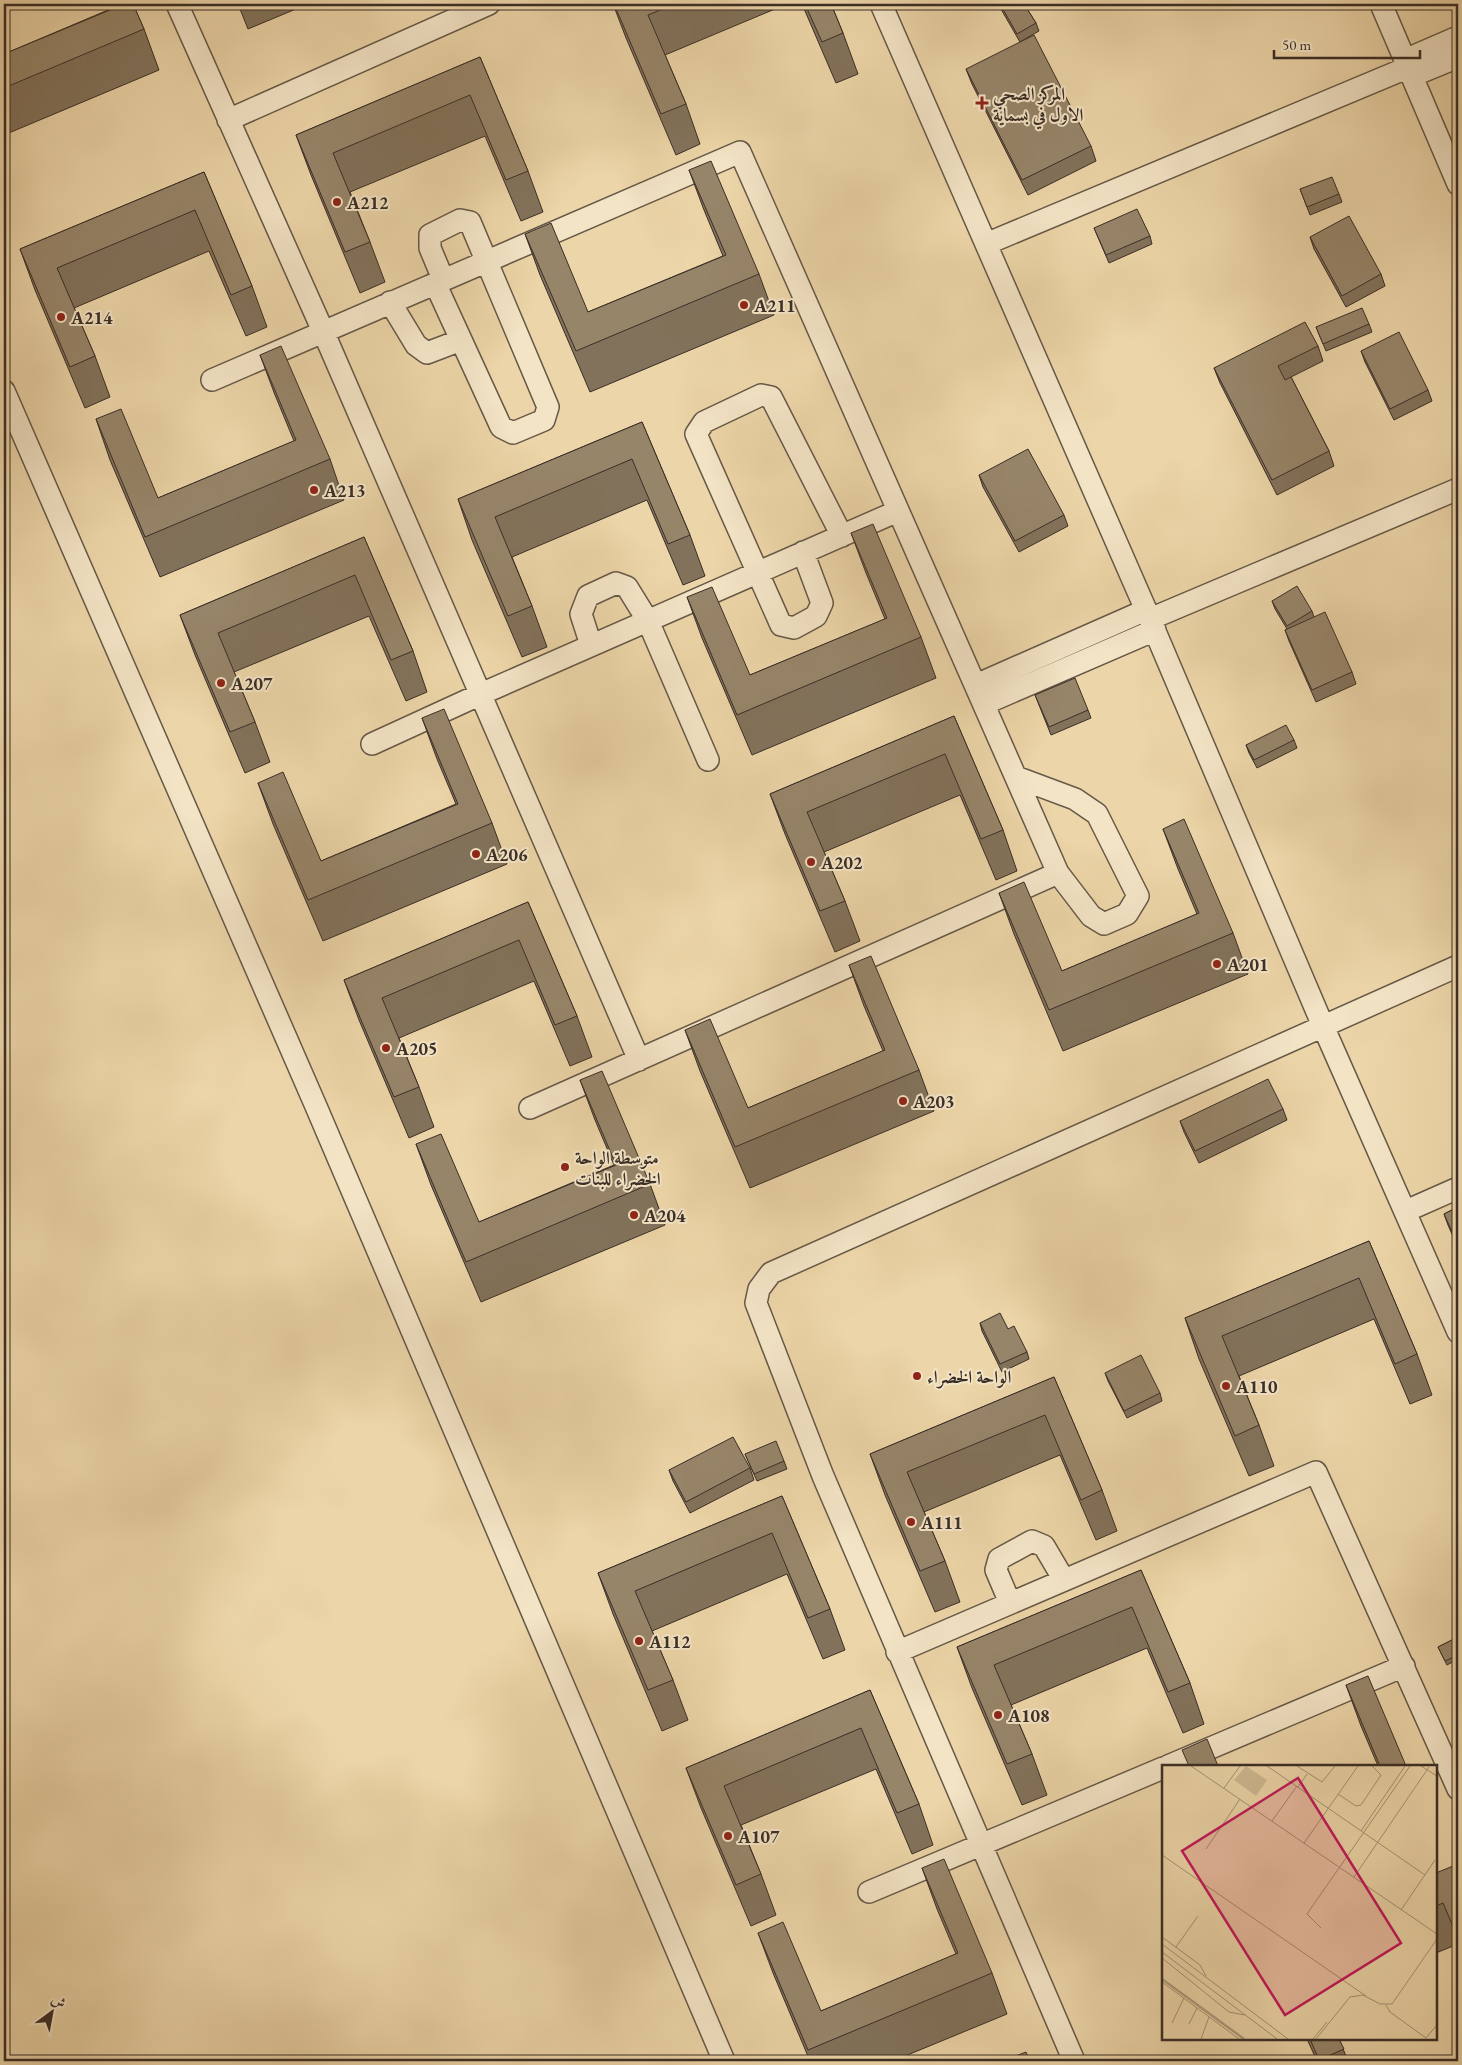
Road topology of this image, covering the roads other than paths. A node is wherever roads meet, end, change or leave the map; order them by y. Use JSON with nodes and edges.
{"nodes":[{"id":1,"x":177,"y":4,"type":"edge"},
{"id":2,"x":489,"y":4,"type":"edge"},
{"id":3,"x":881,"y":4,"type":"edge"},
{"id":4,"x":1381,"y":4,"type":"edge"},
{"id":5,"x":1458,"y":37,"type":"edge"},
{"id":6,"x":1458,"y":57,"type":"edge"},
{"id":7,"x":1409,"y":67,"type":"junction"},
{"id":8,"x":228,"y":120,"type":"junction"},
{"id":9,"x":1458,"y":184,"type":"edge"},
{"id":10,"x":986,"y":244,"type":"junction"},
{"id":11,"x":486,"y":262,"type":"junction"},
{"id":12,"x":439,"y":281,"type":"junction"},
{"id":13,"x":390,"y":302,"type":"junction"},
{"id":14,"x":323,"y":331,"type":"junction"},
{"id":15,"x":461,"y":340,"type":"junction"},
{"id":16,"x":212,"y":380,"type":"dead end"},
{"id":17,"x":4,"y":391,"type":"edge"},
{"id":18,"x":1458,"y":489,"type":"edge"},
{"id":19,"x":898,"y":511,"type":"junction"},
{"id":20,"x":842,"y":536,"type":"junction"},
{"id":21,"x":803,"y":552,"type":"junction"},
{"id":22,"x":758,"y":572,"type":"junction"},
{"id":23,"x":1150,"y":620,"type":"junction"},
{"id":24,"x":648,"y":622,"type":"junction"},
{"id":25,"x":591,"y":646,"type":"junction"},
{"id":26,"x":481,"y":694,"type":"junction"},
{"id":27,"x":980,"y":694,"type":"junction"},
{"id":28,"x":372,"y":744,"type":"dead end"},
{"id":29,"x":708,"y":760,"type":"dead end"},
{"id":30,"x":1016,"y":777,"type":"junction"},
{"id":31,"x":1058,"y":873,"type":"junction"},
{"id":32,"x":1458,"y":966,"type":"edge"},
{"id":33,"x":1323,"y":1026,"type":"junction"},
{"id":34,"x":639,"y":1060,"type":"junction"},
{"id":35,"x":530,"y":1108,"type":"dead end"},
{"id":36,"x":1458,"y":1188,"type":"edge"},
{"id":37,"x":1406,"y":1211,"type":"junction"},
{"id":38,"x":1458,"y":1332,"type":"edge"},
{"id":39,"x":1064,"y":1580,"type":"junction"},
{"id":40,"x":1010,"y":1603,"type":"junction"},
{"id":41,"x":897,"y":1652,"type":"junction"},
{"id":42,"x":1404,"y":1666,"type":"junction"},
{"id":43,"x":1170,"y":1765,"type":"edge"},
{"id":44,"x":1162,"y":1768,"type":"edge"},
{"id":45,"x":1458,"y":1789,"type":"edge"},
{"id":46,"x":982,"y":1845,"type":"junction"},
{"id":47,"x":870,"y":1892,"type":"dead end"},
{"id":48,"x":724,"y":2061,"type":"edge"},
{"id":49,"x":1074,"y":2061,"type":"edge"}],
"edges":[{"from":1,"to":8,"type":"street"},
{"from":2,"to":8,"type":"street"},
{"from":3,"to":10,"type":"street"},
{"from":4,"to":7,"type":"street"},
{"from":5,"to":7,"type":"street"},
{"from":6,"to":7,"type":"street"},
{"from":7,"to":9,"type":"street"},
{"from":7,"to":10,"type":"street"},
{"from":8,"to":14,"type":"street"},
{"from":10,"to":23,"type":"street"},
{"from":11,"to":12,"type":"street"},
{"from":11,"to":12,"type":"street"},
{"from":11,"to":15,"type":"street"},
{"from":11,"to":19,"type":"street"},
{"from":12,"to":13,"type":"street"},
{"from":12,"to":15,"type":"street"},
{"from":13,"to":14,"type":"street"},
{"from":13,"to":15,"type":"street"},
{"from":14,"to":16,"type":"street"},
{"from":14,"to":26,"type":"street"},
{"from":17,"to":48,"type":"street"},
{"from":18,"to":23,"type":"street"},
{"from":19,"to":20,"type":"street"},
{"from":19,"to":27,"type":"street"},
{"from":20,"to":21,"type":"street"},
{"from":20,"to":22,"type":"street"},
{"from":21,"to":22,"type":"street"},
{"from":21,"to":22,"type":"street"},
{"from":22,"to":24,"type":"street"},
{"from":23,"to":27,"type":"street"},
{"from":23,"to":33,"type":"street"},
{"from":24,"to":25,"type":"street"},
{"from":24,"to":25,"type":"street"},
{"from":24,"to":29,"type":"street"},
{"from":25,"to":26,"type":"street"},
{"from":26,"to":28,"type":"street"},
{"from":26,"to":34,"type":"street"},
{"from":27,"to":30,"type":"street"},
{"from":30,"to":31,"type":"street"},
{"from":30,"to":31,"type":"street"},
{"from":31,"to":34,"type":"street"},
{"from":32,"to":33,"type":"street"},
{"from":33,"to":37,"type":"street"},
{"from":33,"to":41,"type":"street"},
{"from":34,"to":35,"type":"street"},
{"from":36,"to":37,"type":"street"},
{"from":37,"to":38,"type":"street"},
{"from":39,"to":40,"type":"street"},
{"from":39,"to":40,"type":"street"},
{"from":39,"to":42,"type":"street"},
{"from":40,"to":41,"type":"street"},
{"from":41,"to":46,"type":"street"},
{"from":42,"to":43,"type":"street"},
{"from":42,"to":45,"type":"street"},
{"from":44,"to":46,"type":"street"},
{"from":46,"to":47,"type":"street"},
{"from":46,"to":49,"type":"street"}]}
